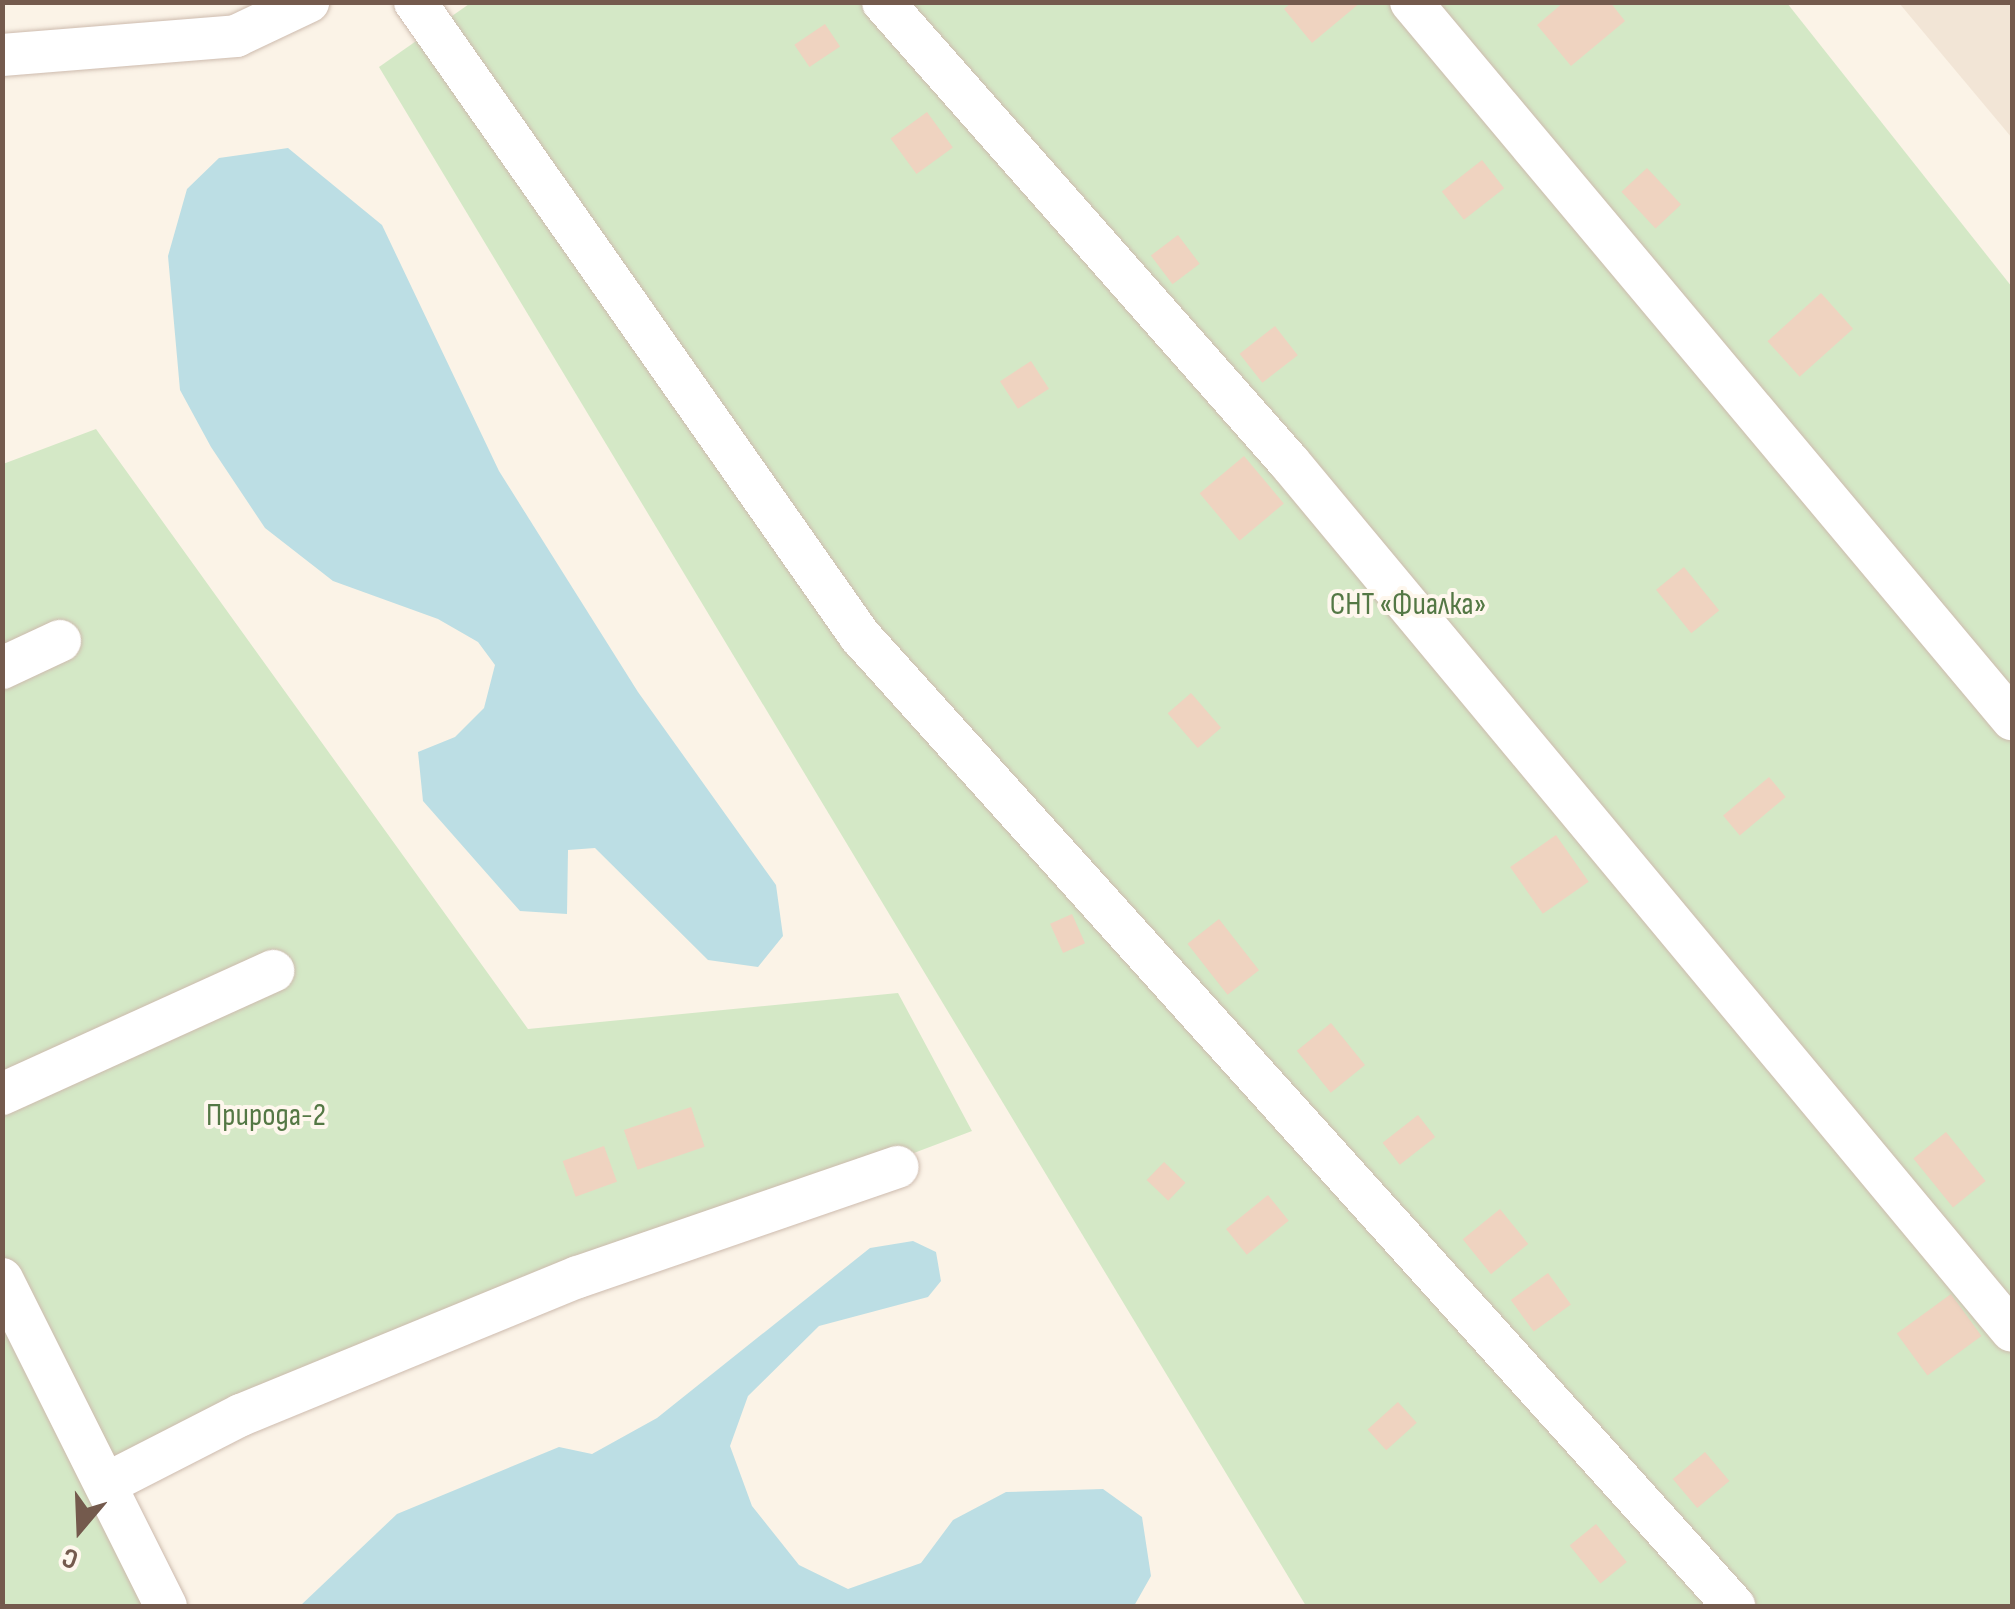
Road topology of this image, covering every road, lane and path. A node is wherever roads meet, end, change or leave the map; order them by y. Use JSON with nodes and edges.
{"nodes":[{"id":1,"x":308,"y":2,"type":"edge"},
{"id":2,"x":415,"y":2,"type":"edge"},
{"id":3,"x":883,"y":2,"type":"edge"},
{"id":4,"x":1411,"y":2,"type":"edge"},
{"id":5,"x":2,"y":55,"type":"edge"},
{"id":6,"x":60,"y":641,"type":"dead end"},
{"id":7,"x":2,"y":668,"type":"edge"},
{"id":8,"x":2012,"y":719,"type":"edge"},
{"id":9,"x":274,"y":971,"type":"dead end"},
{"id":10,"x":2,"y":1094,"type":"edge"},
{"id":11,"x":898,"y":1167,"type":"dead end"},
{"id":12,"x":2,"y":1279,"type":"edge"},
{"id":13,"x":2012,"y":1331,"type":"edge"},
{"id":14,"x":106,"y":1484,"type":"junction"},
{"id":15,"x":166,"y":1606,"type":"edge"},
{"id":16,"x":1734,"y":1606,"type":"edge"}],
"edges":[{"from":1,"to":5,"type":"street"},
{"from":2,"to":16,"type":"street"},
{"from":3,"to":13,"type":"street"},
{"from":4,"to":8,"type":"street"},
{"from":6,"to":7,"type":"street"},
{"from":9,"to":10,"type":"street"},
{"from":11,"to":14,"type":"street"},
{"from":12,"to":14,"type":"street"},
{"from":14,"to":15,"type":"street"}]}
